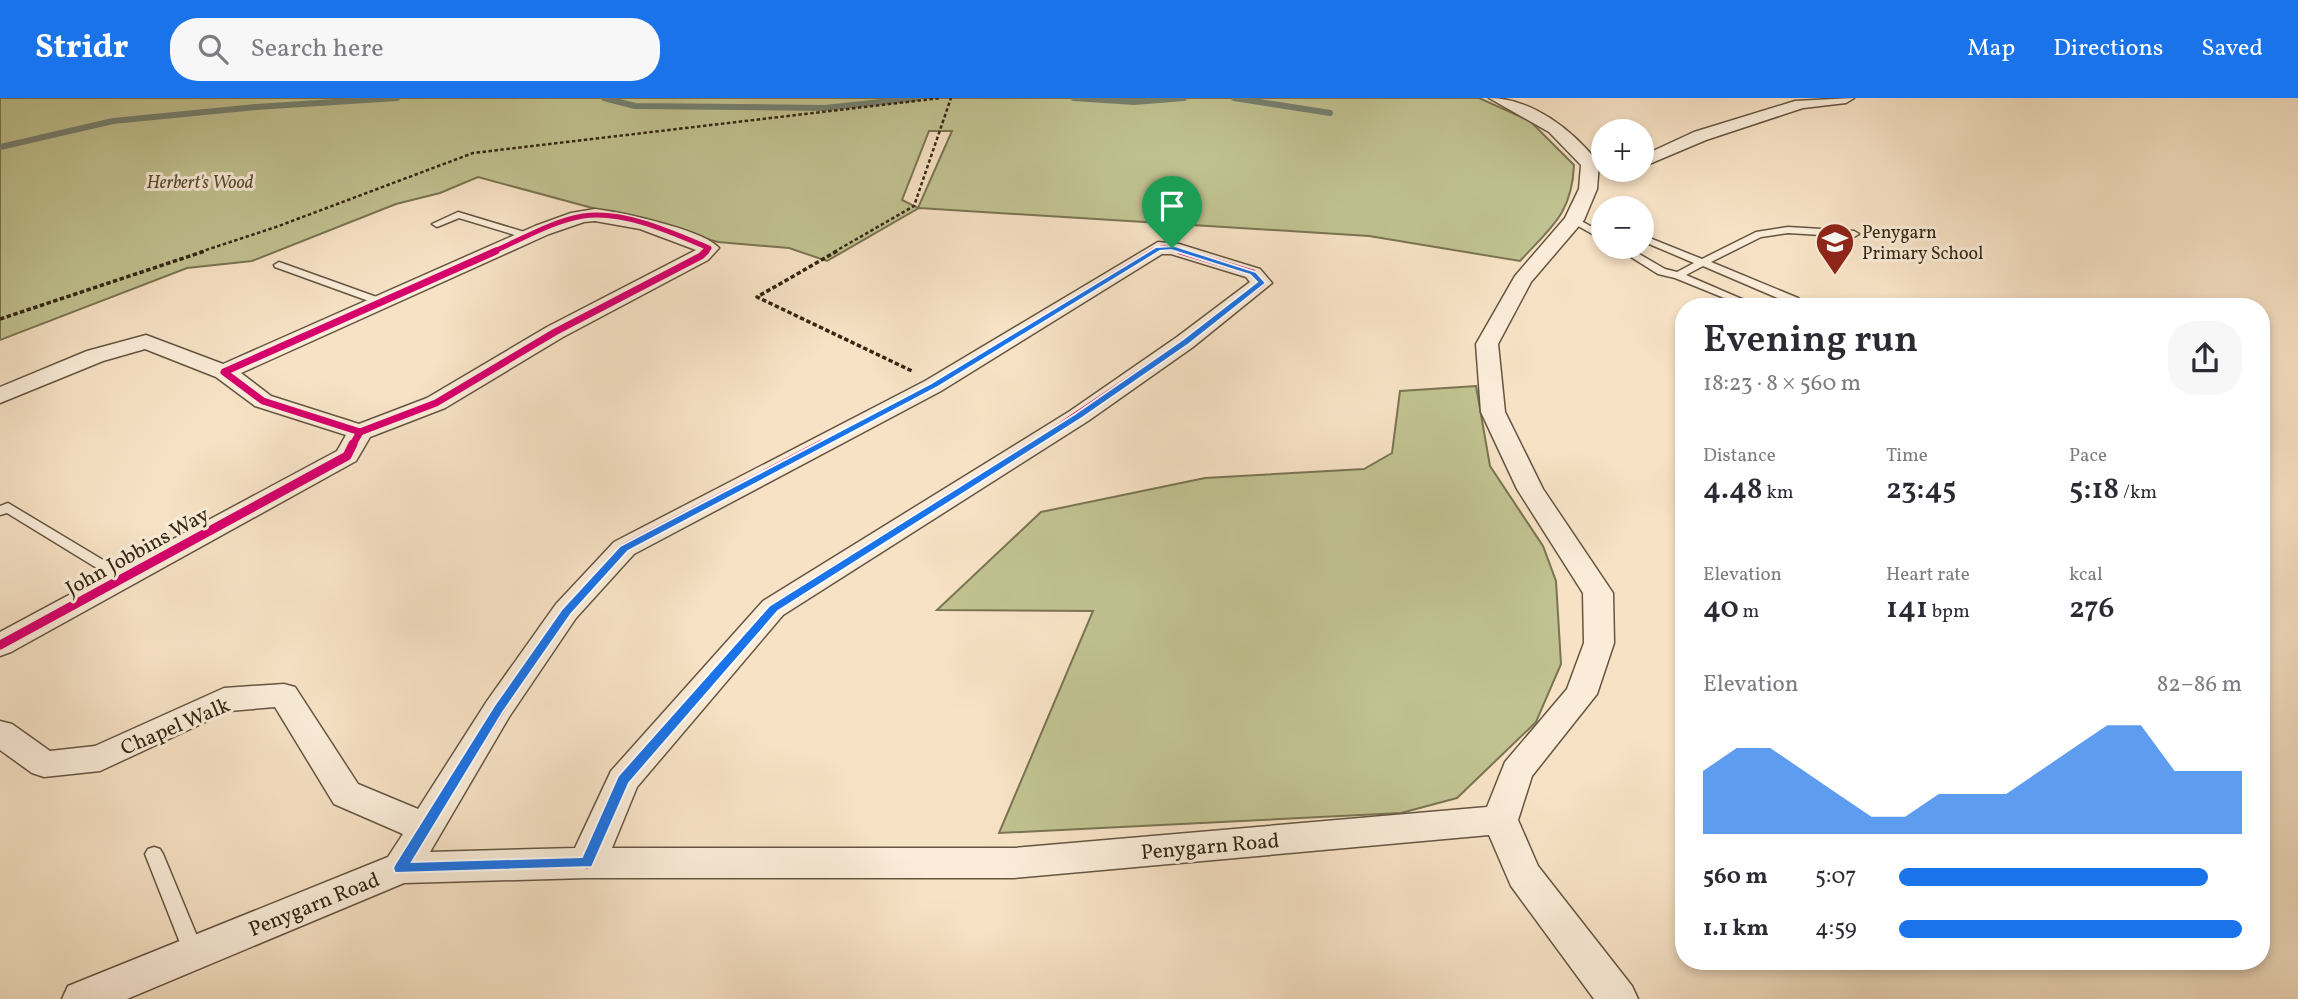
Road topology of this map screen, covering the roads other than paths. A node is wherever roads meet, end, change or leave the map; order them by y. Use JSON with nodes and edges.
{"nodes":[{"id":1,"x":1497,"y":98,"type":"edge"},
{"id":2,"x":1846,"y":98,"type":"edge"},
{"id":3,"x":1654,"y":156,"type":"edge"},
{"id":4,"x":1591,"y":159,"type":"edge"},
{"id":5,"x":1591,"y":181,"type":"edge"},
{"id":6,"x":1574,"y":220,"type":"junction"},
{"id":7,"x":437,"y":224,"type":"dead end"},
{"id":8,"x":1591,"y":230,"type":"edge"},
{"id":9,"x":1854,"y":234,"type":"dead end"},
{"id":10,"x":528,"y":236,"type":"junction"},
{"id":11,"x":1654,"y":243,"type":"edge"},
{"id":12,"x":1640,"y":259,"type":"edge"},
{"id":13,"x":1702,"y":262,"type":"junction"},
{"id":14,"x":279,"y":265,"type":"dead end"},
{"id":15,"x":1678,"y":275,"type":"junction"},
{"id":16,"x":1734,"y":298,"type":"edge"},
{"id":17,"x":1789,"y":298,"type":"edge"},
{"id":18,"x":381,"y":302,"type":"junction"},
{"id":19,"x":225,"y":372,"type":"junction"},
{"id":20,"x":0,"y":396,"type":"edge"},
{"id":21,"x":360,"y":432,"type":"junction"},
{"id":22,"x":0,"y":511,"type":"edge"},
{"id":23,"x":123,"y":578,"type":"junction"},
{"id":24,"x":0,"y":645,"type":"edge"},
{"id":25,"x":0,"y":733,"type":"edge"},
{"id":26,"x":1500,"y":820,"type":"junction"},
{"id":27,"x":426,"y":828,"type":"junction"},
{"id":28,"x":154,"y":854,"type":"dead end"},
{"id":29,"x":587,"y":863,"type":"junction"},
{"id":30,"x":401,"y":868,"type":"junction"},
{"id":31,"x":194,"y":953,"type":"junction"},
{"id":32,"x":82,"y":999,"type":"edge"},
{"id":33,"x":1618,"y":999,"type":"edge"}],
"edges":[{"from":1,"to":4,"type":"street"},
{"from":2,"to":3,"type":"street"},
{"from":5,"to":6,"type":"street"},
{"from":6,"to":8,"type":"lane"},
{"from":6,"to":26,"type":"street"},
{"from":7,"to":10,"type":"lane"},
{"from":9,"to":13,"type":"lane"},
{"from":10,"to":18,"type":"street"},
{"from":10,"to":21,"type":"street"},
{"from":11,"to":13,"type":"lane"},
{"from":12,"to":15,"type":"lane"},
{"from":13,"to":15,"type":"lane"},
{"from":13,"to":17,"type":"lane"},
{"from":14,"to":18,"type":"lane"},
{"from":15,"to":16,"type":"lane"},
{"from":18,"to":19,"type":"street"},
{"from":19,"to":20,"type":"street"},
{"from":19,"to":21,"type":"street"},
{"from":21,"to":23,"type":"street","name":"John Jobbins Way"},
{"from":22,"to":23,"type":"lane"},
{"from":23,"to":24,"type":"street","name":"John Jobbins Way"},
{"from":25,"to":27,"type":"street","name":"Chapel Walk"},
{"from":26,"to":29,"type":"street","name":"Penygarn Road"},
{"from":26,"to":33,"type":"street"},
{"from":27,"to":29,"type":"street"},
{"from":27,"to":30,"type":"street"},
{"from":28,"to":31,"type":"lane"},
{"from":29,"to":30,"type":"street","name":"Penygarn Road"},
{"from":30,"to":31,"type":"street","name":"Penygarn Road"},
{"from":31,"to":32,"type":"street","name":"Penygarn Road"}]}
